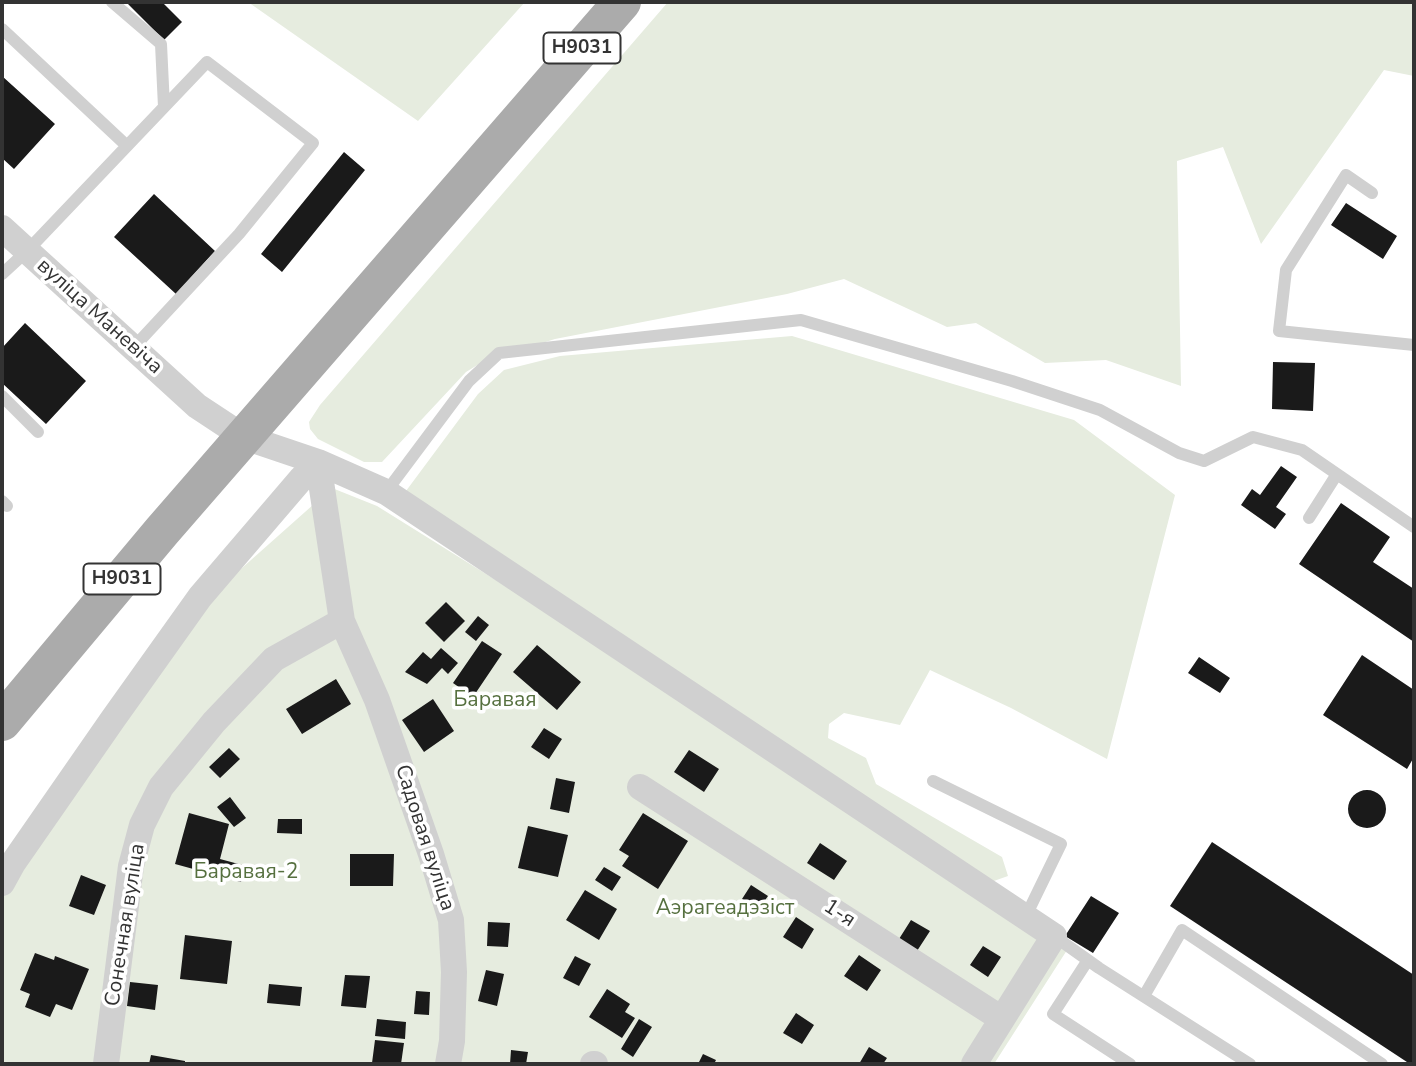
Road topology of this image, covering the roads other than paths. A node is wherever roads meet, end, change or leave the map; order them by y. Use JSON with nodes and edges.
{"nodes":[{"id":1,"x":112,"y":2,"type":"edge"},
{"id":2,"x":622,"y":2,"type":"edge"},
{"id":3,"x":2,"y":29,"type":"edge"},
{"id":4,"x":164,"y":107,"type":"junction"},
{"id":5,"x":127,"y":146,"type":"junction"},
{"id":6,"x":1372,"y":193,"type":"dead end"},
{"id":7,"x":2,"y":228,"type":"edge"},
{"id":8,"x":27,"y":251,"type":"junction"},
{"id":9,"x":2,"y":274,"type":"edge"},
{"id":10,"x":1414,"y":345,"type":"edge"},
{"id":11,"x":133,"y":348,"type":"junction"},
{"id":12,"x":2,"y":396,"type":"edge"},
{"id":13,"x":38,"y":432,"type":"dead end"},
{"id":14,"x":244,"y":437,"type":"junction"},
{"id":15,"x":318,"y":462,"type":"junction"},
{"id":16,"x":1337,"y":474,"type":"junction"},
{"id":17,"x":386,"y":492,"type":"junction"},
{"id":18,"x":1309,"y":518,"type":"dead end"},
{"id":19,"x":1414,"y":527,"type":"edge"},
{"id":20,"x":342,"y":621,"type":"junction"},
{"id":21,"x":2,"y":722,"type":"edge"},
{"id":22,"x":933,"y":781,"type":"dead end"},
{"id":23,"x":640,"y":787,"type":"dead end"},
{"id":24,"x":2,"y":883,"type":"edge"},
{"id":25,"x":1025,"y":918,"type":"junction"},
{"id":26,"x":1054,"y":936,"type":"junction"},
{"id":27,"x":1088,"y":960,"type":"junction"},
{"id":28,"x":1144,"y":996,"type":"junction"},
{"id":29,"x":1002,"y":1019,"type":"junction"},
{"id":30,"x":106,"y":1064,"type":"edge"},
{"id":31,"x":448,"y":1064,"type":"edge"},
{"id":32,"x":974,"y":1064,"type":"edge"},
{"id":33,"x":1130,"y":1064,"type":"edge"},
{"id":34,"x":1250,"y":1064,"type":"edge"},
{"id":35,"x":1382,"y":1064,"type":"edge"}],
"edges":[{"from":1,"to":4,"type":"lane"},
{"from":2,"to":14,"type":"main road","number":"Н9031"},
{"from":3,"to":5,"type":"lane"},
{"from":4,"to":5,"type":"lane"},
{"from":4,"to":11,"type":"lane"},
{"from":5,"to":8,"type":"lane"},
{"from":6,"to":10,"type":"lane"},
{"from":7,"to":8,"type":"street","name":"вуліца Маневіча"},
{"from":8,"to":9,"type":"lane"},
{"from":8,"to":11,"type":"street","name":"вуліца Маневіча"},
{"from":11,"to":14,"type":"street","name":"вуліца Маневіча"},
{"from":12,"to":13,"type":"lane"},
{"from":14,"to":15,"type":"street","name":"вуліца Маневіча"},
{"from":14,"to":21,"type":"main road","number":"Н9031"},
{"from":15,"to":17,"type":"street","name":"вуліца Маневіча"},
{"from":15,"to":20,"type":"street","name":"Садовая вуліца"},
{"from":15,"to":24,"type":"street"},
{"from":16,"to":17,"type":"lane"},
{"from":16,"to":18,"type":"lane"},
{"from":16,"to":19,"type":"lane"},
{"from":17,"to":25,"type":"street","name":"вуліца Маневіча"},
{"from":20,"to":30,"type":"street","name":"Сонечная вуліца"},
{"from":20,"to":31,"type":"street","name":"Садовая вуліца"},
{"from":22,"to":25,"type":"lane"},
{"from":23,"to":29,"type":"street","name":"1-я"},
{"from":25,"to":26,"type":"street","name":"вуліца Маневіча"},
{"from":26,"to":27,"type":"lane"},
{"from":26,"to":29,"type":"street"},
{"from":27,"to":28,"type":"lane"},
{"from":27,"to":33,"type":"lane"},
{"from":28,"to":34,"type":"lane"},
{"from":28,"to":35,"type":"lane"},
{"from":29,"to":32,"type":"street"}]}
